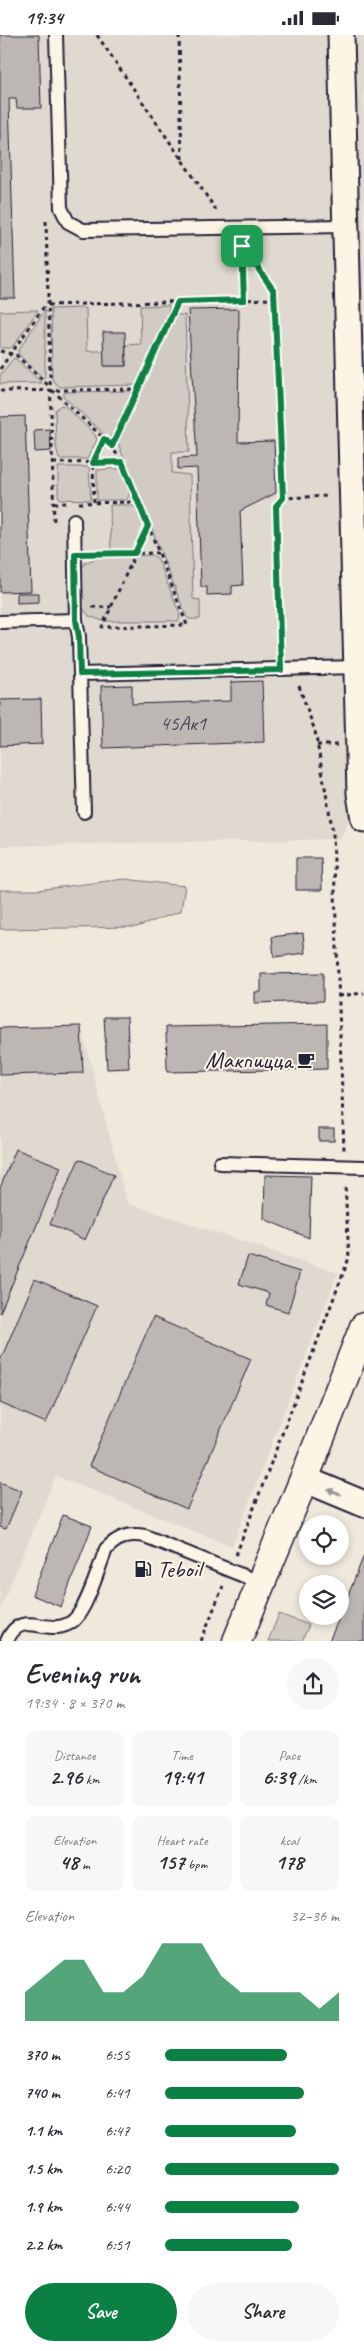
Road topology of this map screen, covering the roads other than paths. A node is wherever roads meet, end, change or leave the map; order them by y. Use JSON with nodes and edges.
{"nodes":[{"id":1,"x":56,"y":35,"type":"edge"},
{"id":2,"x":341,"y":35,"type":"edge"},
{"id":3,"x":346,"y":226,"type":"junction"},
{"id":4,"x":74,"y":520,"type":"dead end"},
{"id":5,"x":76,"y":620,"type":"junction"},
{"id":6,"x":0,"y":622,"type":"edge"},
{"id":7,"x":357,"y":667,"type":"junction"},
{"id":8,"x":80,"y":674,"type":"junction"},
{"id":9,"x":84,"y":812,"type":"dead end"},
{"id":10,"x":364,"y":819,"type":"edge"},
{"id":11,"x":220,"y":1163,"type":"dead end"},
{"id":12,"x":364,"y":1167,"type":"edge"},
{"id":13,"x":364,"y":1327,"type":"edge"},
{"id":14,"x":304,"y":1479,"type":"junction"},
{"id":15,"x":364,"y":1504,"type":"edge"},
{"id":16,"x":261,"y":1583,"type":"junction"},
{"id":17,"x":7,"y":1641,"type":"edge"},
{"id":18,"x":237,"y":1641,"type":"edge"}],
"edges":[{"from":1,"to":3,"type":"lane"},
{"from":2,"to":3,"type":"street"},
{"from":3,"to":7,"type":"street"},
{"from":4,"to":5,"type":"lane"},
{"from":5,"to":6,"type":"lane"},
{"from":5,"to":8,"type":"lane"},
{"from":7,"to":8,"type":"lane"},
{"from":7,"to":10,"type":"street"},
{"from":8,"to":9,"type":"lane"},
{"from":11,"to":12,"type":"lane"},
{"from":13,"to":14,"type":"street"},
{"from":15,"to":14,"type":"street","one_way":true},
{"from":14,"to":16,"type":"street"},
{"from":16,"to":17,"type":"lane"},
{"from":16,"to":18,"type":"street"}]}
